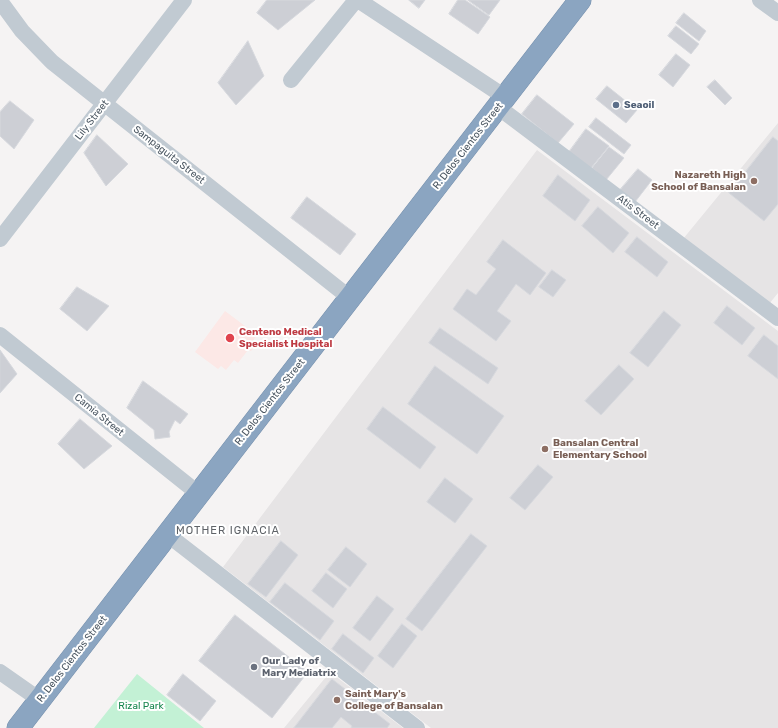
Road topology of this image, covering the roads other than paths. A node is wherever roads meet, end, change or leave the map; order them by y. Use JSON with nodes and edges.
{"nodes":[{"id":1,"x":184,"y":0,"type":"edge"},
{"id":2,"x":357,"y":0,"type":"edge"},
{"id":3,"x":580,"y":0,"type":"edge"},
{"id":4,"x":760,"y":0,"type":"edge"},
{"id":5,"x":0,"y":1,"type":"edge"},
{"id":6,"x":778,"y":14,"type":"edge"},
{"id":7,"x":291,"y":80,"type":"dead end"},
{"id":8,"x":502,"y":102,"type":"junction"},
{"id":9,"x":104,"y":104,"type":"junction"},
{"id":10,"x":0,"y":239,"type":"edge"},
{"id":11,"x":350,"y":298,"type":"junction"},
{"id":12,"x":778,"y":318,"type":"edge"},
{"id":13,"x":0,"y":335,"type":"edge"},
{"id":14,"x":199,"y":494,"type":"junction"},
{"id":15,"x":168,"y":534,"type":"junction"},
{"id":16,"x":0,"y":672,"type":"edge"},
{"id":17,"x":40,"y":700,"type":"junction"},
{"id":18,"x":18,"y":728,"type":"edge"},
{"id":19,"x":417,"y":728,"type":"edge"}],
"edges":[{"from":1,"to":9,"type":"street","name":"Lily Street"},
{"from":2,"to":7,"type":"street"},
{"from":2,"to":8,"type":"street","name":"Atis Street"},
{"from":3,"to":8,"type":"highway","name":"R. Delos Cientos Street"},
{"from":4,"to":6,"type":"street"},
{"from":5,"to":9,"type":"street","name":"Sampaguita Street"},
{"from":8,"to":11,"type":"highway","name":"R. Delos Cientos Street"},
{"from":8,"to":12,"type":"street","name":"Atis Street"},
{"from":9,"to":10,"type":"street","name":"Lily Street"},
{"from":9,"to":11,"type":"street","name":"Sampaguita Street"},
{"from":11,"to":14,"type":"highway","name":"R. Delos Cientos Street"},
{"from":13,"to":14,"type":"street","name":"Camia Street"},
{"from":14,"to":15,"type":"highway","name":"R. Delos Cientos Street"},
{"from":15,"to":17,"type":"highway","name":"R. Delos Cientos Street"},
{"from":15,"to":19,"type":"street"},
{"from":16,"to":17,"type":"street"},
{"from":17,"to":18,"type":"highway","name":"R. Delos Cientos Street"}]}
